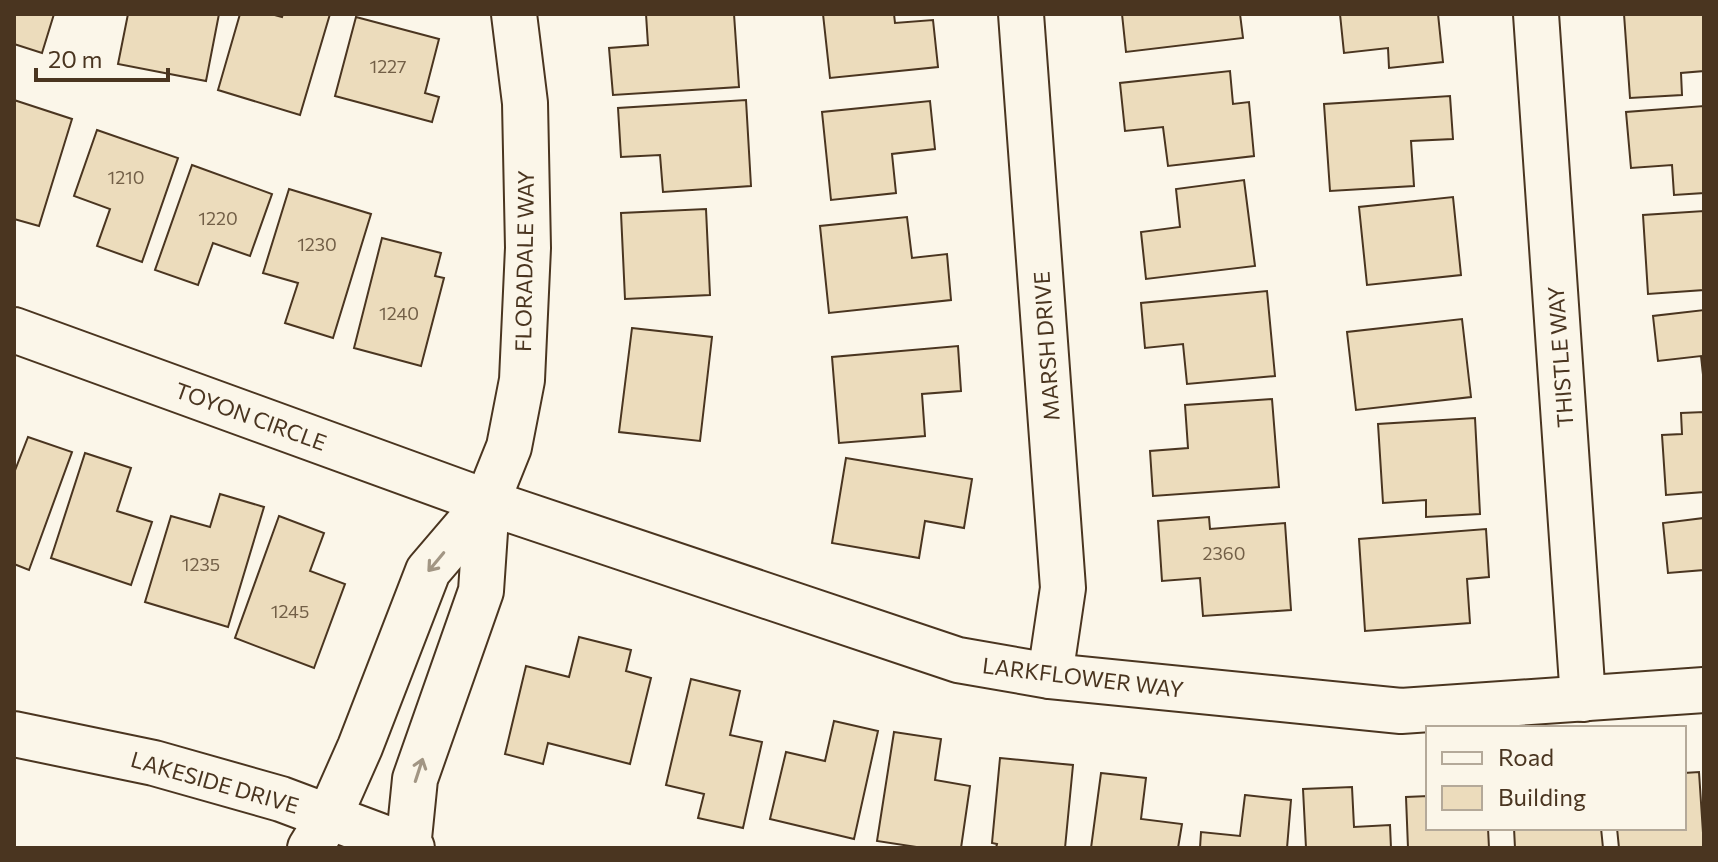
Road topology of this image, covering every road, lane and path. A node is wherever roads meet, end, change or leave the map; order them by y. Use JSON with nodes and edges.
{"nodes":[{"id":1,"x":514,"y":14,"type":"edge"},
{"id":2,"x":1021,"y":14,"type":"edge"},
{"id":3,"x":1536,"y":14,"type":"edge"},
{"id":4,"x":14,"y":330,"type":"edge"},
{"id":5,"x":487,"y":502,"type":"junction"},
{"id":6,"x":1050,"y":676,"type":"junction"},
{"id":7,"x":1704,"y":690,"type":"edge"},
{"id":8,"x":1583,"y":699,"type":"junction"},
{"id":9,"x":14,"y":734,"type":"edge"},
{"id":10,"x":320,"y":832,"type":"edge"},
{"id":11,"x":409,"y":848,"type":"edge"}],
"edges":[{"from":1,"to":5,"type":"street","name":"FLORADALE WAY"},
{"from":2,"to":6,"type":"street","name":"MARSH DRIVE"},
{"from":3,"to":8,"type":"street","name":"THISTLE WAY"},
{"from":4,"to":5,"type":"street","name":"TOYON CIRCLE"},
{"from":5,"to":6,"type":"street","name":"LARKFLOWER WAY"},
{"from":5,"to":10,"type":"street","name":"FLORADALE WAY","one_way":true},
{"from":11,"to":5,"type":"street","name":"FLORADALE WAY","one_way":true},
{"from":6,"to":8,"type":"street","name":"LARKFLOWER WAY"},
{"from":7,"to":8,"type":"street","name":"LARKFLOWER WAY"},
{"from":9,"to":10,"type":"street","name":"LAKESIDE DRIVE"},
{"from":10,"to":11,"type":"street","name":"LAKESIDE DRIVE"}]}
